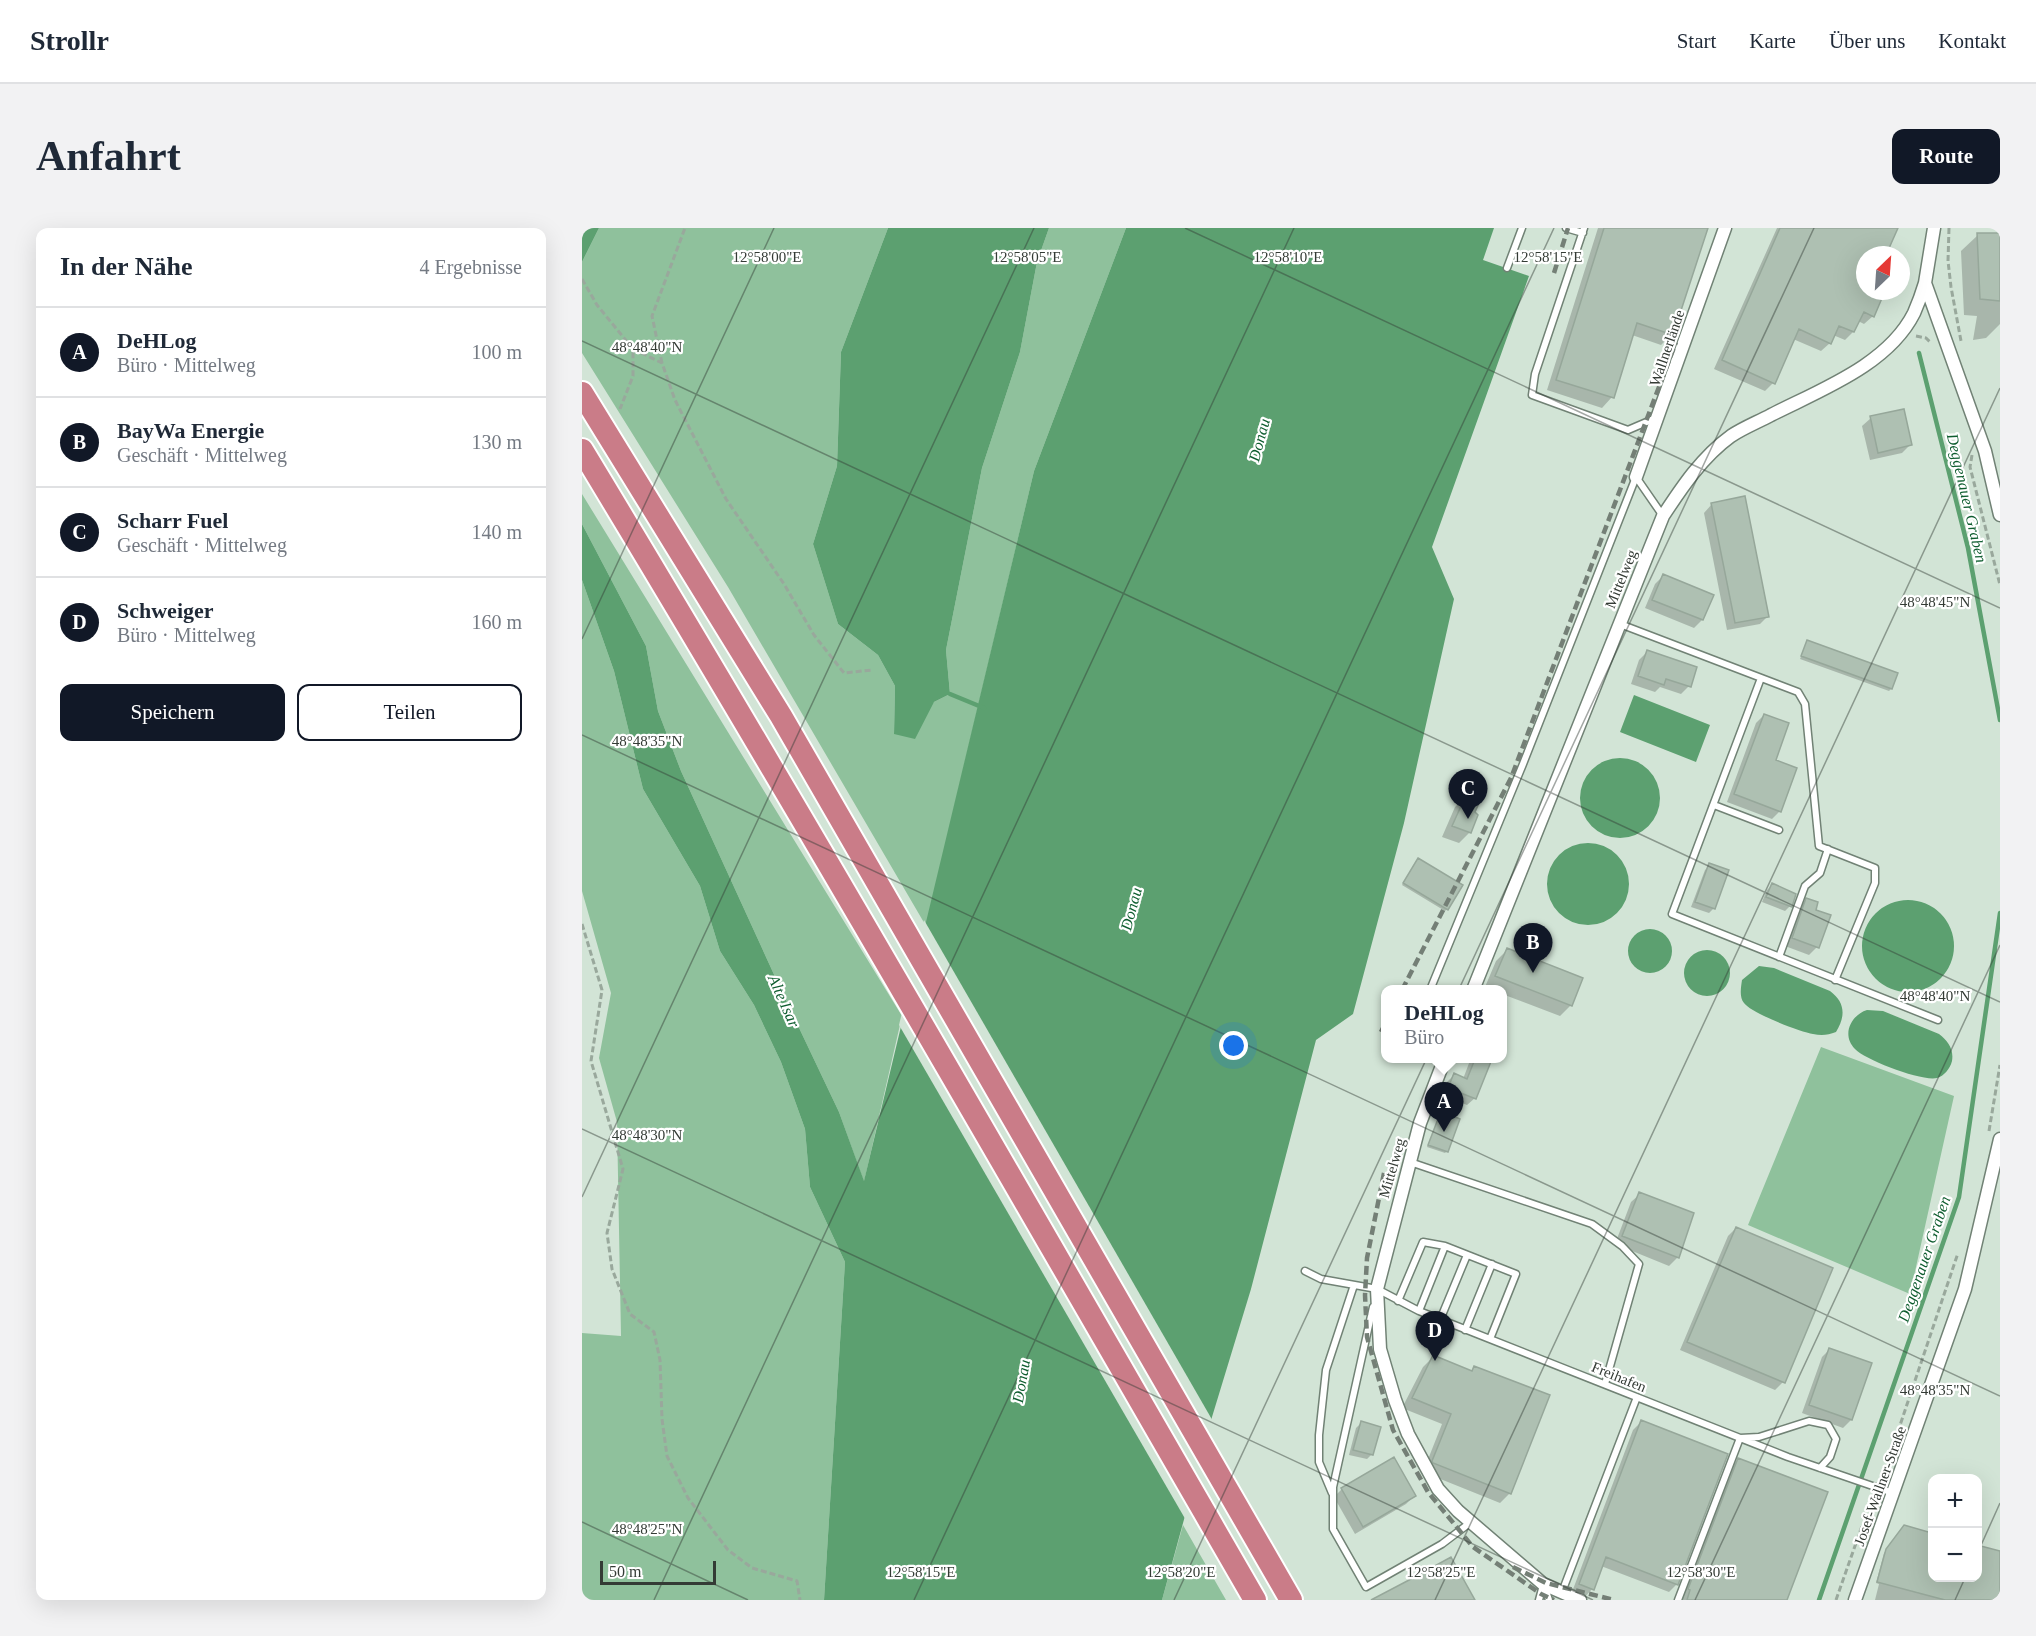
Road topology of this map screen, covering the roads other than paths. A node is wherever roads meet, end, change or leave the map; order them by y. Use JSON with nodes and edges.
{"nodes":[{"id":1,"x":1566,"y":228,"type":"edge"},
{"id":2,"x":1725,"y":228,"type":"edge"},
{"id":3,"x":1934,"y":228,"type":"edge"},
{"id":4,"x":1521,"y":229,"type":"edge"},
{"id":5,"x":1584,"y":231,"type":"edge"},
{"id":6,"x":1507,"y":268,"type":"dead end"},
{"id":7,"x":1925,"y":283,"type":"junction"},
{"id":8,"x":582,"y":393,"type":"edge"},
{"id":9,"x":1659,"y":416,"type":"junction"},
{"id":10,"x":582,"y":450,"type":"edge"},
{"id":11,"x":1636,"y":477,"type":"junction"},
{"id":12,"x":2000,"y":514,"type":"edge"},
{"id":13,"x":1663,"y":516,"type":"junction"},
{"id":14,"x":1619,"y":624,"type":"junction"},
{"id":15,"x":1761,"y":678,"type":"junction"},
{"id":16,"x":1714,"y":805,"type":"junction"},
{"id":17,"x":1779,"y":830,"type":"dead end"},
{"id":18,"x":1828,"y":849,"type":"junction"},
{"id":19,"x":1779,"y":957,"type":"junction"},
{"id":20,"x":1835,"y":980,"type":"junction"},
{"id":21,"x":1432,"y":985,"type":"edge"},
{"id":22,"x":1475,"y":985,"type":"edge"},
{"id":23,"x":1938,"y":1020,"type":"dead end"},
{"id":24,"x":1443,"y":1063,"type":"edge"},
{"id":25,"x":2000,"y":1139,"type":"edge"},
{"id":26,"x":1410,"y":1161,"type":"junction"},
{"id":27,"x":1444,"y":1246,"type":"junction"},
{"id":28,"x":1467,"y":1255,"type":"junction"},
{"id":29,"x":1492,"y":1264,"type":"junction"},
{"id":30,"x":1305,"y":1271,"type":"dead end"},
{"id":31,"x":1354,"y":1285,"type":"junction"},
{"id":32,"x":1377,"y":1289,"type":"junction"},
{"id":33,"x":1398,"y":1301,"type":"junction"},
{"id":34,"x":1419,"y":1311,"type":"junction"},
{"id":35,"x":1440,"y":1320,"type":"junction"},
{"id":36,"x":1466,"y":1330,"type":"junction"},
{"id":37,"x":1490,"y":1339,"type":"junction"},
{"id":38,"x":1605,"y":1384,"type":"junction"},
{"id":39,"x":1637,"y":1397,"type":"junction"},
{"id":40,"x":1740,"y":1438,"type":"junction"},
{"id":41,"x":1820,"y":1468,"type":"junction"},
{"id":42,"x":1893,"y":1493,"type":"junction"},
{"id":43,"x":1333,"y":1494,"type":"junction"},
{"id":44,"x":1471,"y":1522,"type":"junction"},
{"id":45,"x":1543,"y":1584,"type":"junction"},
{"id":46,"x":1562,"y":1592,"type":"junction"},
{"id":47,"x":1255,"y":1600,"type":"edge"},
{"id":48,"x":1291,"y":1600,"type":"edge"},
{"id":49,"x":1539,"y":1600,"type":"edge"},
{"id":50,"x":1550,"y":1600,"type":"edge"},
{"id":51,"x":1580,"y":1600,"type":"edge"},
{"id":52,"x":1678,"y":1600,"type":"edge"},
{"id":53,"x":1855,"y":1600,"type":"edge"}],
"edges":[{"from":1,"to":5,"type":"lane"},
{"from":2,"to":9,"type":"street","name":"Wallnerlände"},
{"from":3,"to":7,"type":"street"},
{"from":4,"to":6,"type":"lane"},
{"from":5,"to":9,"type":"lane"},
{"from":7,"to":12,"type":"street"},
{"from":7,"to":13,"type":"street","name":"Mittelweg"},
{"from":8,"to":48,"type":"highway"},
{"from":9,"to":11,"type":"street","name":"Wallnerlände"},
{"from":10,"to":47,"type":"highway"},
{"from":11,"to":13,"type":"lane"},
{"from":11,"to":21,"type":"lane"},
{"from":13,"to":14,"type":"street","name":"Mittelweg"},
{"from":14,"to":15,"type":"lane"},
{"from":14,"to":22,"type":"street","name":"Mittelweg"},
{"from":15,"to":16,"type":"lane"},
{"from":15,"to":18,"type":"lane"},
{"from":16,"to":17,"type":"lane"},
{"from":16,"to":19,"type":"lane"},
{"from":18,"to":19,"type":"lane"},
{"from":18,"to":20,"type":"lane"},
{"from":19,"to":20,"type":"lane"},
{"from":20,"to":23,"type":"lane"},
{"from":24,"to":26,"type":"street","name":"Mittelweg"},
{"from":25,"to":42,"type":"street","name":"Josef-Wallner-Straße"},
{"from":26,"to":32,"type":"street","name":"Mittelweg"},
{"from":26,"to":38,"type":"lane"},
{"from":27,"to":28,"type":"lane"},
{"from":27,"to":33,"type":"lane"},
{"from":27,"to":34,"type":"lane"},
{"from":28,"to":29,"type":"lane"},
{"from":28,"to":35,"type":"lane"},
{"from":29,"to":36,"type":"lane"},
{"from":29,"to":37,"type":"lane"},
{"from":30,"to":31,"type":"lane","name":"Freihafen"},
{"from":31,"to":32,"type":"lane","name":"Freihafen"},
{"from":31,"to":43,"type":"lane"},
{"from":32,"to":33,"type":"lane","name":"Freihafen"},
{"from":32,"to":43,"type":"lane"},
{"from":32,"to":44,"type":"street","name":"Mittelweg"},
{"from":33,"to":34,"type":"lane","name":"Freihafen"},
{"from":34,"to":35,"type":"lane","name":"Freihafen"},
{"from":35,"to":36,"type":"lane","name":"Freihafen"},
{"from":36,"to":37,"type":"lane","name":"Freihafen"},
{"from":37,"to":38,"type":"lane","name":"Freihafen"},
{"from":38,"to":39,"type":"lane","name":"Freihafen"},
{"from":39,"to":40,"type":"lane","name":"Freihafen"},
{"from":39,"to":46,"type":"lane"},
{"from":40,"to":41,"type":"lane","name":"Freihafen"},
{"from":40,"to":41,"type":"lane"},
{"from":40,"to":52,"type":"lane"},
{"from":41,"to":42,"type":"lane","name":"Freihafen"},
{"from":42,"to":53,"type":"street","name":"Josef-Wallner-Straße"},
{"from":43,"to":44,"type":"lane"},
{"from":44,"to":45,"type":"street","name":"Mittelweg"},
{"from":45,"to":46,"type":"street","name":"Mittelweg"},
{"from":45,"to":49,"type":"lane"},
{"from":45,"to":50,"type":"lane"},
{"from":46,"to":51,"type":"street","name":"Mittelweg"}]}
